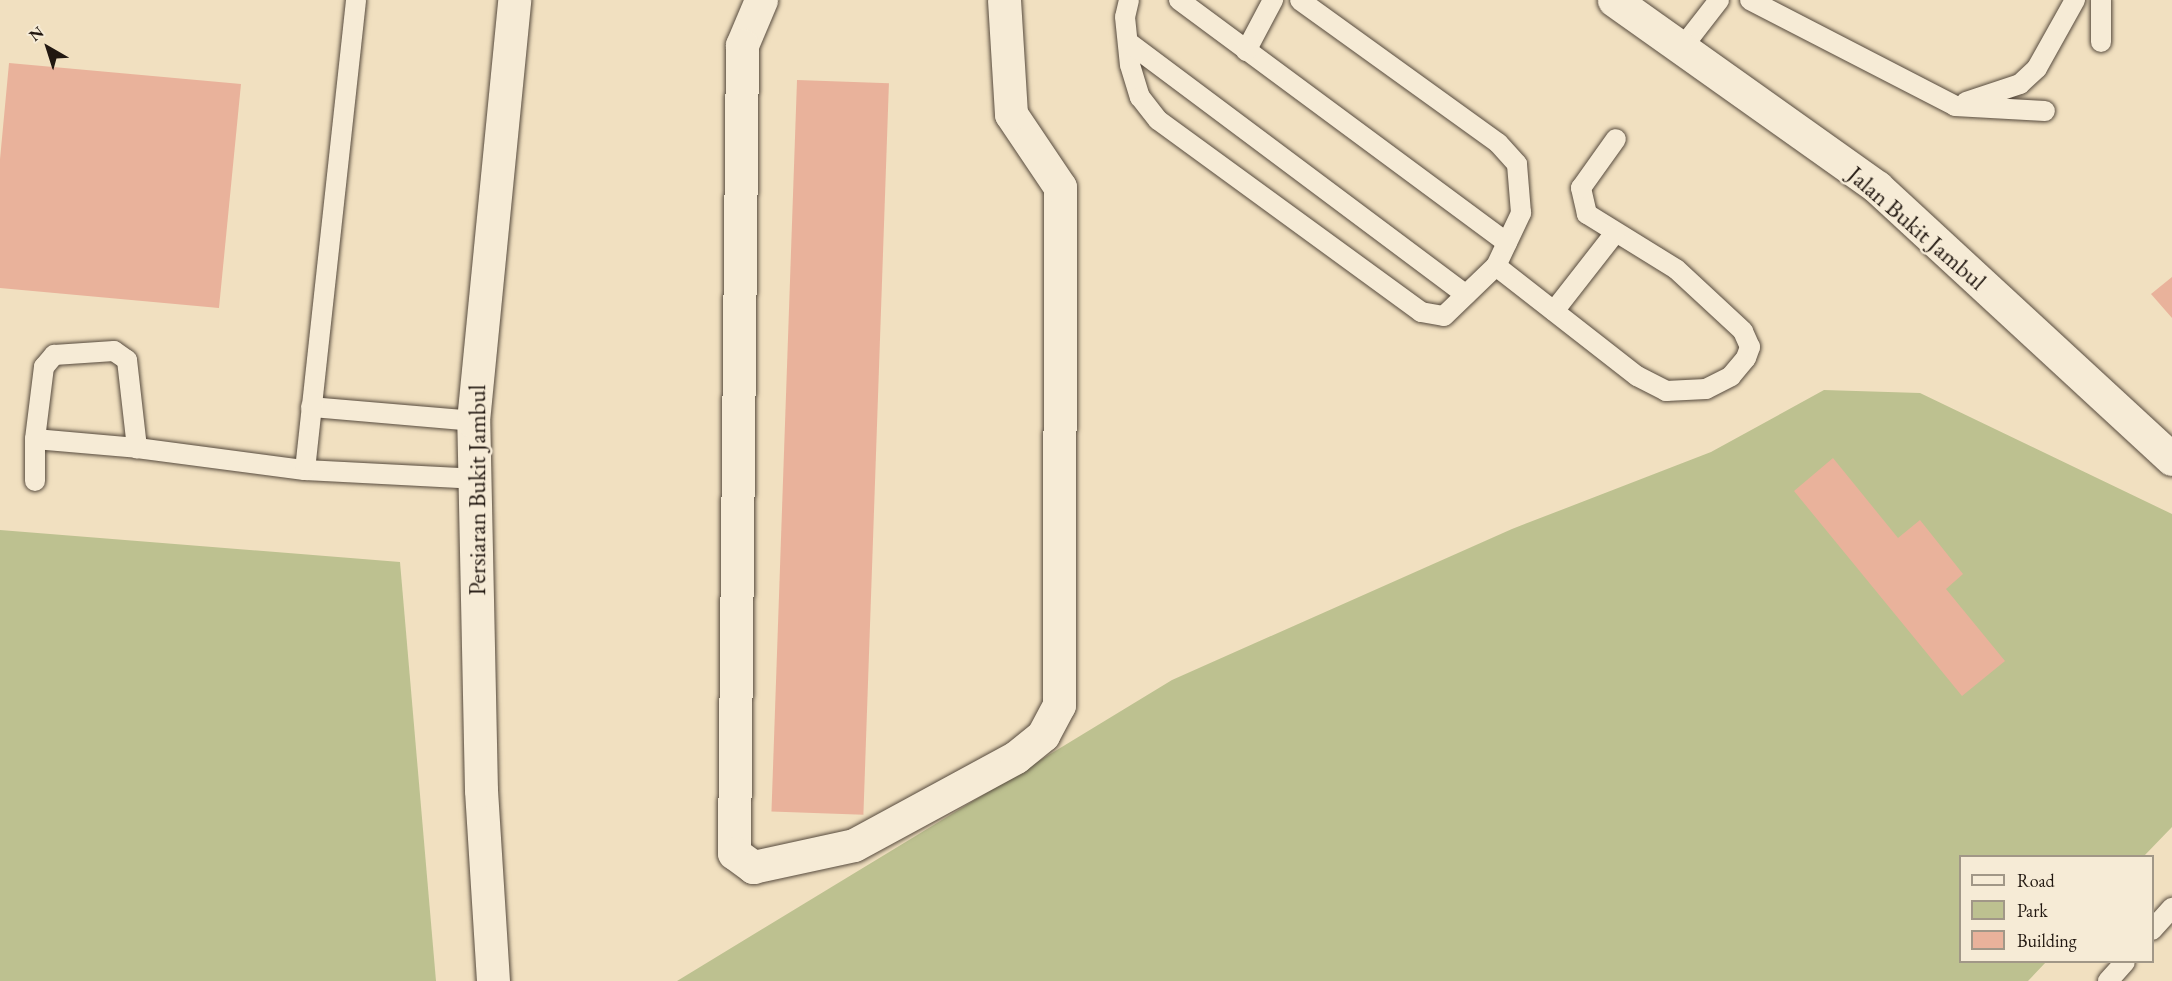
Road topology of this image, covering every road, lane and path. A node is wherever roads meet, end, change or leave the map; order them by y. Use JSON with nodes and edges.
{"nodes":[{"id":1,"x":356,"y":0,"type":"edge"},
{"id":2,"x":514,"y":0,"type":"edge"},
{"id":3,"x":760,"y":0,"type":"edge"},
{"id":4,"x":1004,"y":0,"type":"edge"},
{"id":5,"x":1129,"y":0,"type":"edge"},
{"id":6,"x":1179,"y":0,"type":"edge"},
{"id":7,"x":1273,"y":0,"type":"edge"},
{"id":8,"x":1300,"y":0,"type":"edge"},
{"id":9,"x":1614,"y":0,"type":"edge"},
{"id":10,"x":1719,"y":0,"type":"edge"},
{"id":11,"x":1750,"y":0,"type":"edge"},
{"id":12,"x":2075,"y":0,"type":"edge"},
{"id":13,"x":2101,"y":0,"type":"edge"},
{"id":14,"x":1128,"y":42,"type":"junction"},
{"id":15,"x":2101,"y":42,"type":"dead end"},
{"id":16,"x":1681,"y":49,"type":"junction"},
{"id":17,"x":1246,"y":51,"type":"junction"},
{"id":18,"x":1955,"y":106,"type":"junction"},
{"id":19,"x":2045,"y":111,"type":"dead end"},
{"id":20,"x":1616,"y":139,"type":"dead end"},
{"id":21,"x":1615,"y":233,"type":"junction"},
{"id":22,"x":1507,"y":243,"type":"junction"},
{"id":23,"x":1496,"y":266,"type":"junction"},
{"id":24,"x":1466,"y":295,"type":"junction"},
{"id":25,"x":1554,"y":311,"type":"junction"},
{"id":26,"x":311,"y":407,"type":"junction"},
{"id":27,"x":473,"y":421,"type":"junction"},
{"id":28,"x":35,"y":440,"type":"junction"},
{"id":29,"x":137,"y":448,"type":"junction"},
{"id":30,"x":2172,"y":459,"type":"edge"},
{"id":31,"x":304,"y":470,"type":"junction"},
{"id":32,"x":474,"y":479,"type":"junction"},
{"id":33,"x":35,"y":481,"type":"dead end"},
{"id":34,"x":2172,"y":908,"type":"edge"},
{"id":35,"x":2154,"y":928,"type":"edge"},
{"id":36,"x":2124,"y":963,"type":"edge"},
{"id":37,"x":493,"y":981,"type":"edge"},
{"id":38,"x":2108,"y":981,"type":"edge"}],
"edges":[{"from":1,"to":26,"type":"lane"},
{"from":2,"to":27,"type":"street","name":"Persiaran Bukit Jambul"},
{"from":3,"to":4,"type":"street"},
{"from":5,"to":14,"type":"lane"},
{"from":6,"to":17,"type":"lane"},
{"from":7,"to":17,"type":"lane"},
{"from":8,"to":22,"type":"lane"},
{"from":9,"to":16,"type":"street","name":"Jalan Bukit Jambul"},
{"from":10,"to":16,"type":"lane"},
{"from":11,"to":18,"type":"lane"},
{"from":12,"to":18,"type":"lane"},
{"from":13,"to":15,"type":"lane"},
{"from":14,"to":24,"type":"lane"},
{"from":14,"to":24,"type":"lane"},
{"from":16,"to":30,"type":"street","name":"Jalan Bukit Jambul"},
{"from":17,"to":22,"type":"lane"},
{"from":18,"to":19,"type":"lane"},
{"from":20,"to":21,"type":"lane"},
{"from":21,"to":25,"type":"lane"},
{"from":21,"to":25,"type":"lane"},
{"from":22,"to":23,"type":"lane"},
{"from":23,"to":24,"type":"lane"},
{"from":23,"to":25,"type":"lane"},
{"from":26,"to":27,"type":"lane"},
{"from":26,"to":31,"type":"lane"},
{"from":27,"to":32,"type":"street","name":"Persiaran Bukit Jambul"},
{"from":28,"to":29,"type":"lane"},
{"from":28,"to":29,"type":"lane"},
{"from":28,"to":33,"type":"lane"},
{"from":29,"to":31,"type":"lane"},
{"from":31,"to":32,"type":"lane"},
{"from":32,"to":37,"type":"street","name":"Persiaran Bukit Jambul"},
{"from":34,"to":35,"type":"lane"},
{"from":36,"to":38,"type":"lane"}]}
